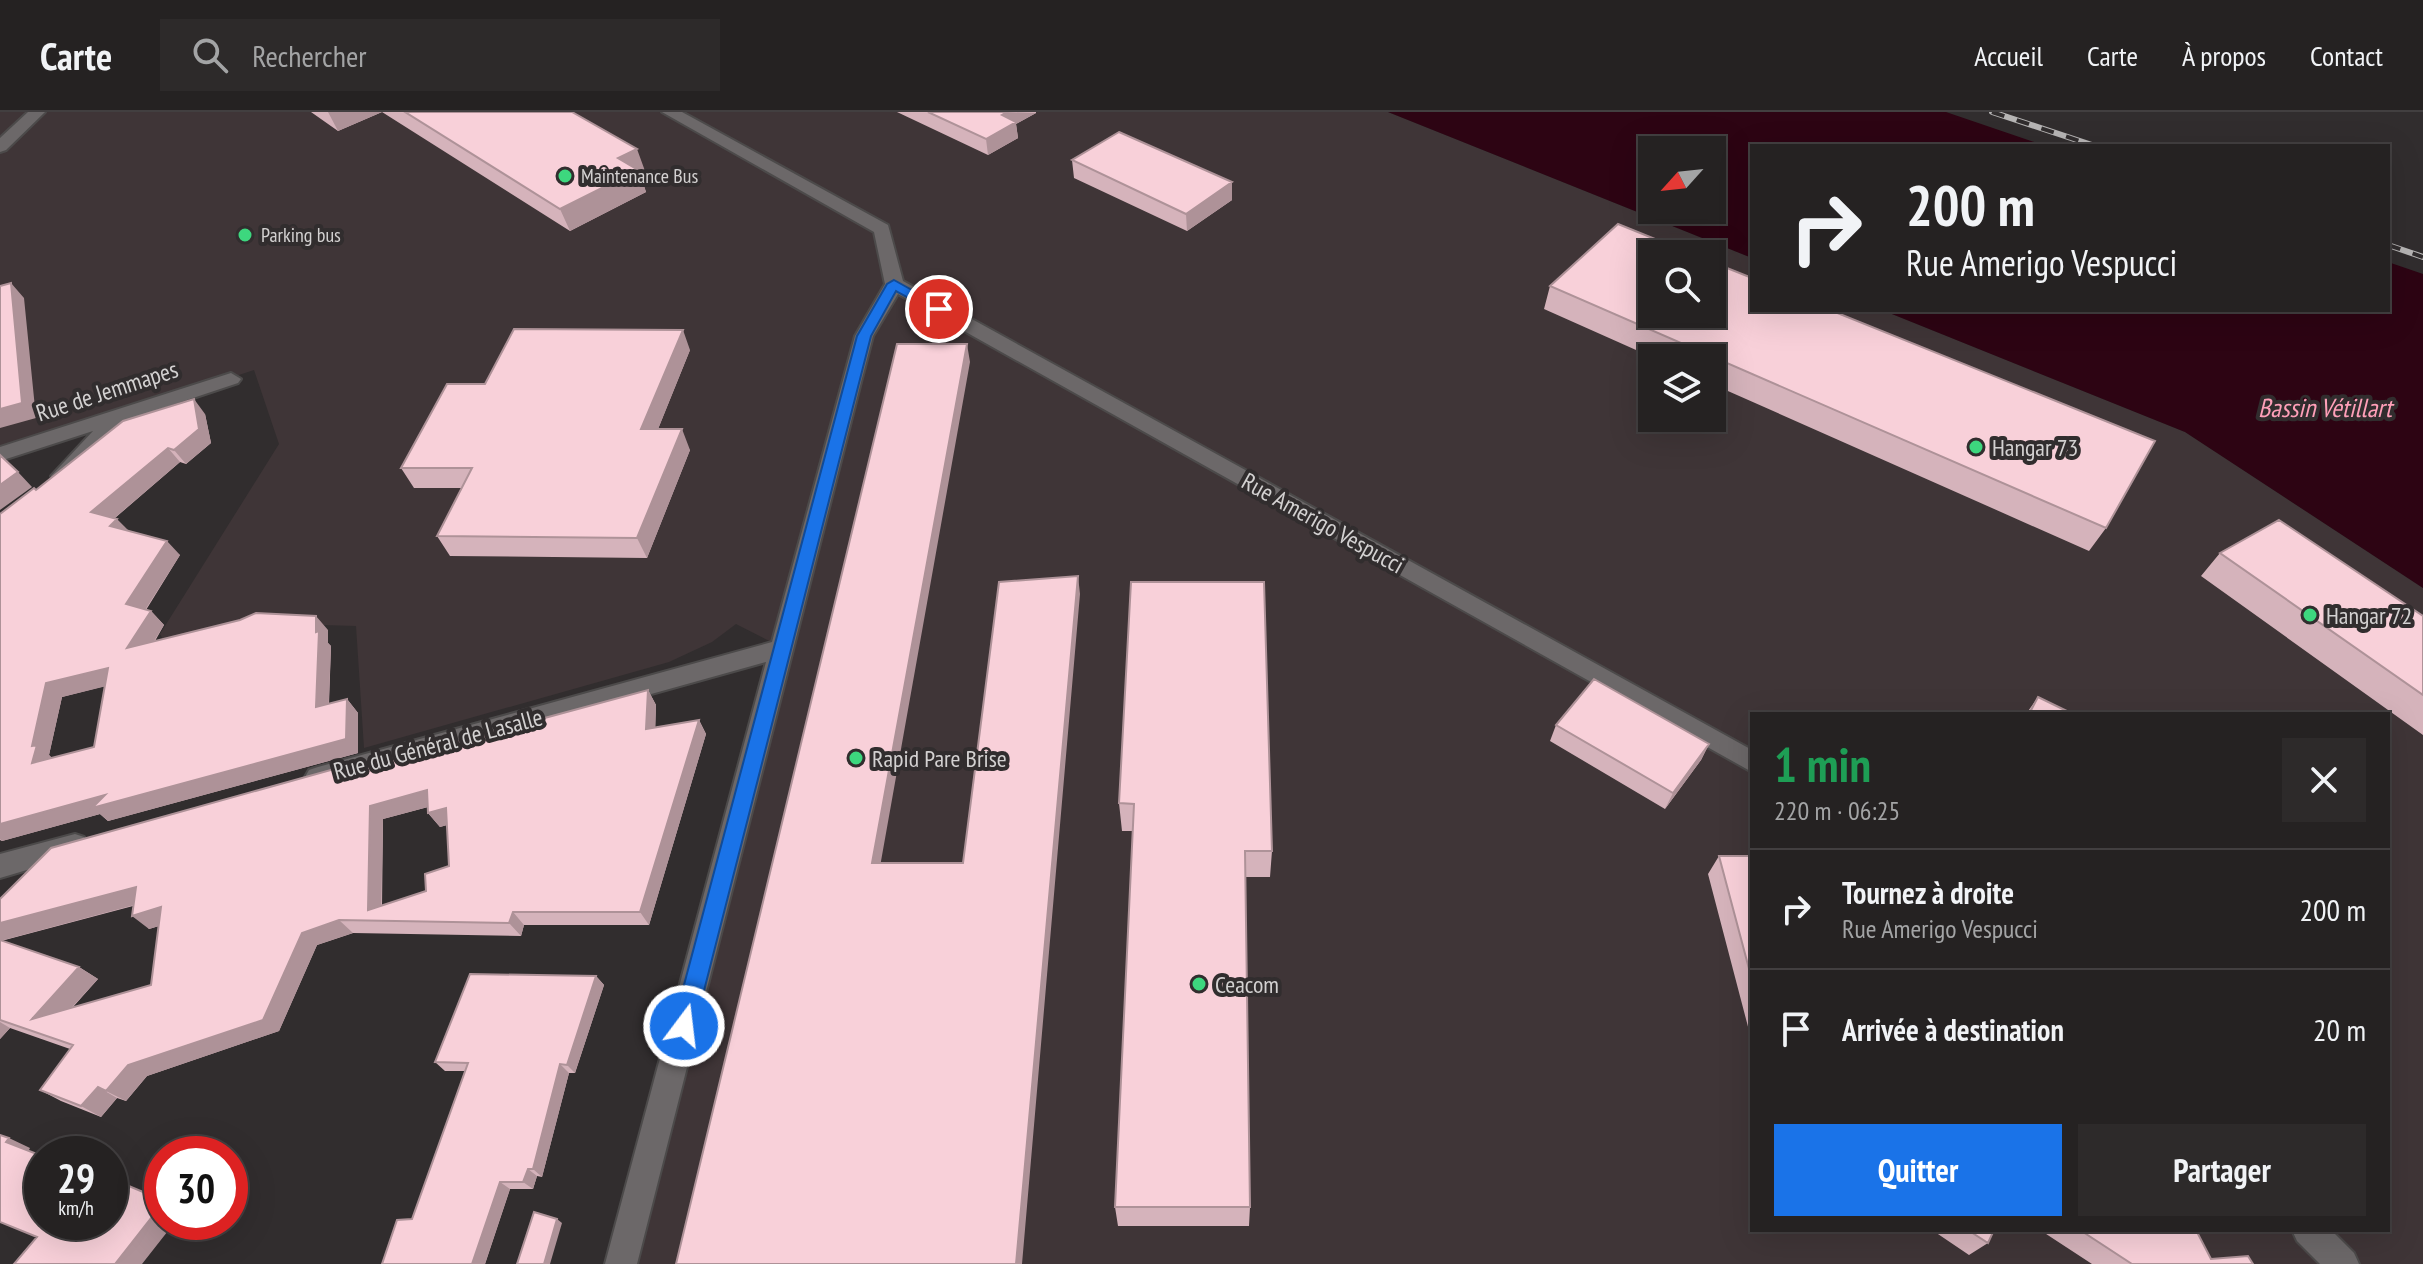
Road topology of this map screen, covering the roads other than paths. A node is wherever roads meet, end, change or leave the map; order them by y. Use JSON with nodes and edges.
{"nodes":[{"id":1,"x":37,"y":112,"type":"edge"},
{"id":2,"x":670,"y":112,"type":"edge"},
{"id":3,"x":0,"y":147,"type":"edge"},
{"id":4,"x":894,"y":284,"type":"junction"},
{"id":5,"x":231,"y":379,"type":"dead end"},
{"id":6,"x":120,"y":414,"type":"junction"},
{"id":7,"x":0,"y":454,"type":"edge"},
{"id":8,"x":42,"y":493,"type":"edge"},
{"id":9,"x":783,"y":648,"type":"junction"},
{"id":10,"x":1750,"y":761,"type":"edge"},
{"id":11,"x":296,"y":783,"type":"edge"},
{"id":12,"x":98,"y":838,"type":"edge"},
{"id":13,"x":50,"y":852,"type":"junction"},
{"id":14,"x":0,"y":866,"type":"edge"},
{"id":15,"x":10,"y":893,"type":"edge"},
{"id":16,"x":2310,"y":1232,"type":"edge"},
{"id":17,"x":621,"y":1264,"type":"edge"},
{"id":18,"x":2343,"y":1264,"type":"edge"}],
"edges":[{"from":1,"to":3,"type":"street"},
{"from":2,"to":4,"type":"street"},
{"from":4,"to":9,"type":"street"},
{"from":4,"to":10,"type":"street","name":"Rue Amerigo Vespucci"},
{"from":5,"to":6,"type":"street","name":"Rue de Jemmapes"},
{"from":6,"to":7,"type":"street","name":"Rue de Jemmapes"},
{"from":6,"to":8,"type":"street"},
{"from":9,"to":11,"type":"street","name":"Rue du Général de Lasalle"},
{"from":9,"to":17,"type":"street"},
{"from":12,"to":13,"type":"street"},
{"from":13,"to":14,"type":"street"},
{"from":13,"to":15,"type":"street"},
{"from":16,"to":18,"type":"street"}]}
